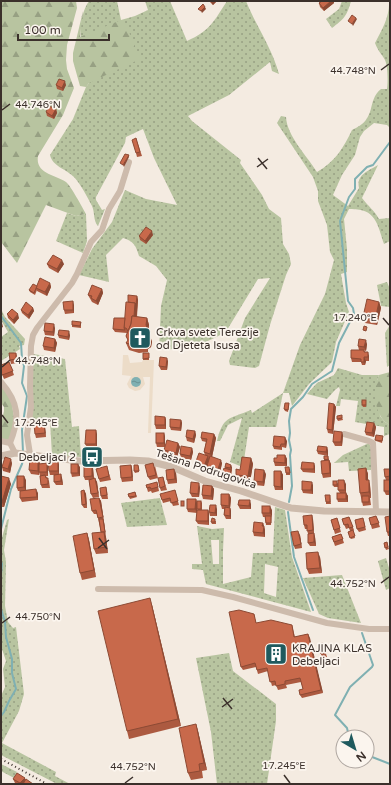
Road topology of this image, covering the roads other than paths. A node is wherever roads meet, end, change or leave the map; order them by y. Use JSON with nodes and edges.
{"nodes":[{"id":1,"x":129,"y":162,"type":"dead end"},
{"id":2,"x":1,"y":382,"type":"edge"},
{"id":3,"x":344,"y":434,"type":"dead end"},
{"id":4,"x":1,"y":441,"type":"edge"},
{"id":5,"x":10,"y":443,"type":"junction"},
{"id":6,"x":23,"y":453,"type":"junction"},
{"id":7,"x":1,"y":456,"type":"edge"},
{"id":8,"x":376,"y":511,"type":"junction"},
{"id":9,"x":390,"y":512,"type":"edge"},
{"id":10,"x":98,"y":589,"type":"dead end"},
{"id":11,"x":390,"y":629,"type":"edge"}],
"edges":[{"from":1,"to":6,"type":"street"},
{"from":2,"to":5,"type":"street"},
{"from":3,"to":8,"type":"street"},
{"from":4,"to":5,"type":"street"},
{"from":5,"to":6,"type":"street"},
{"from":6,"to":7,"type":"street"},
{"from":6,"to":8,"type":"street","name":"Tešana Podrugovića"},
{"from":8,"to":9,"type":"street","name":"Tešana Podrugovića"},
{"from":10,"to":11,"type":"street"}]}
